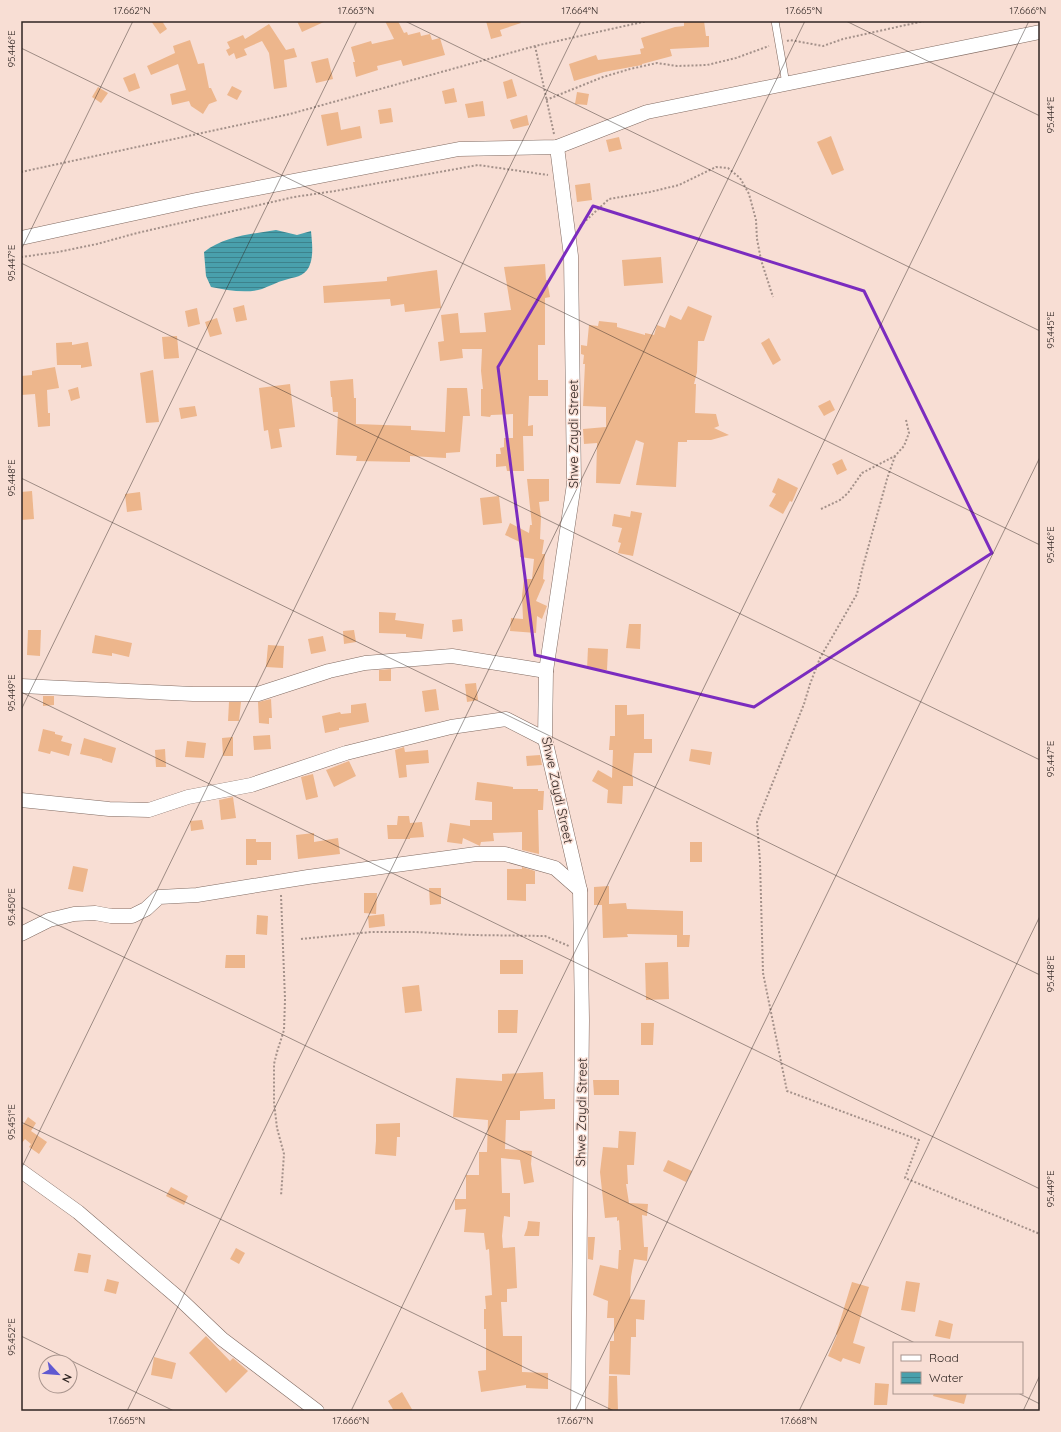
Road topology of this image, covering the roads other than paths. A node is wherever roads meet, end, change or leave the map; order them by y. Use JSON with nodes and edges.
{"nodes":[{"id":1,"x":775,"y":21,"type":"edge"},
{"id":2,"x":1040,"y":32,"type":"edge"},
{"id":3,"x":786,"y":84,"type":"junction"},
{"id":4,"x":557,"y":147,"type":"junction"},
{"id":5,"x":21,"y":238,"type":"edge"},
{"id":6,"x":546,"y":671,"type":"junction"},
{"id":7,"x":21,"y":686,"type":"edge"},
{"id":8,"x":546,"y":739,"type":"junction"},
{"id":9,"x":21,"y":800,"type":"edge"},
{"id":10,"x":580,"y":890,"type":"junction"},
{"id":11,"x":21,"y":934,"type":"edge"},
{"id":12,"x":21,"y":1171,"type":"edge"},
{"id":13,"x":317,"y":1411,"type":"edge"},
{"id":14,"x":578,"y":1411,"type":"edge"}],
"edges":[{"from":1,"to":3,"type":"lane"},
{"from":2,"to":3,"type":"street"},
{"from":3,"to":4,"type":"street"},
{"from":4,"to":5,"type":"street"},
{"from":4,"to":6,"type":"street","name":"Shwe Zaydi Street"},
{"from":6,"to":7,"type":"street"},
{"from":6,"to":8,"type":"street","name":"Shwe Zaydi Street"},
{"from":8,"to":9,"type":"street"},
{"from":8,"to":10,"type":"street","name":"Shwe Zaydi Street"},
{"from":10,"to":11,"type":"street"},
{"from":10,"to":14,"type":"street","name":"Shwe Zaydi Street"},
{"from":12,"to":13,"type":"street"}]}
